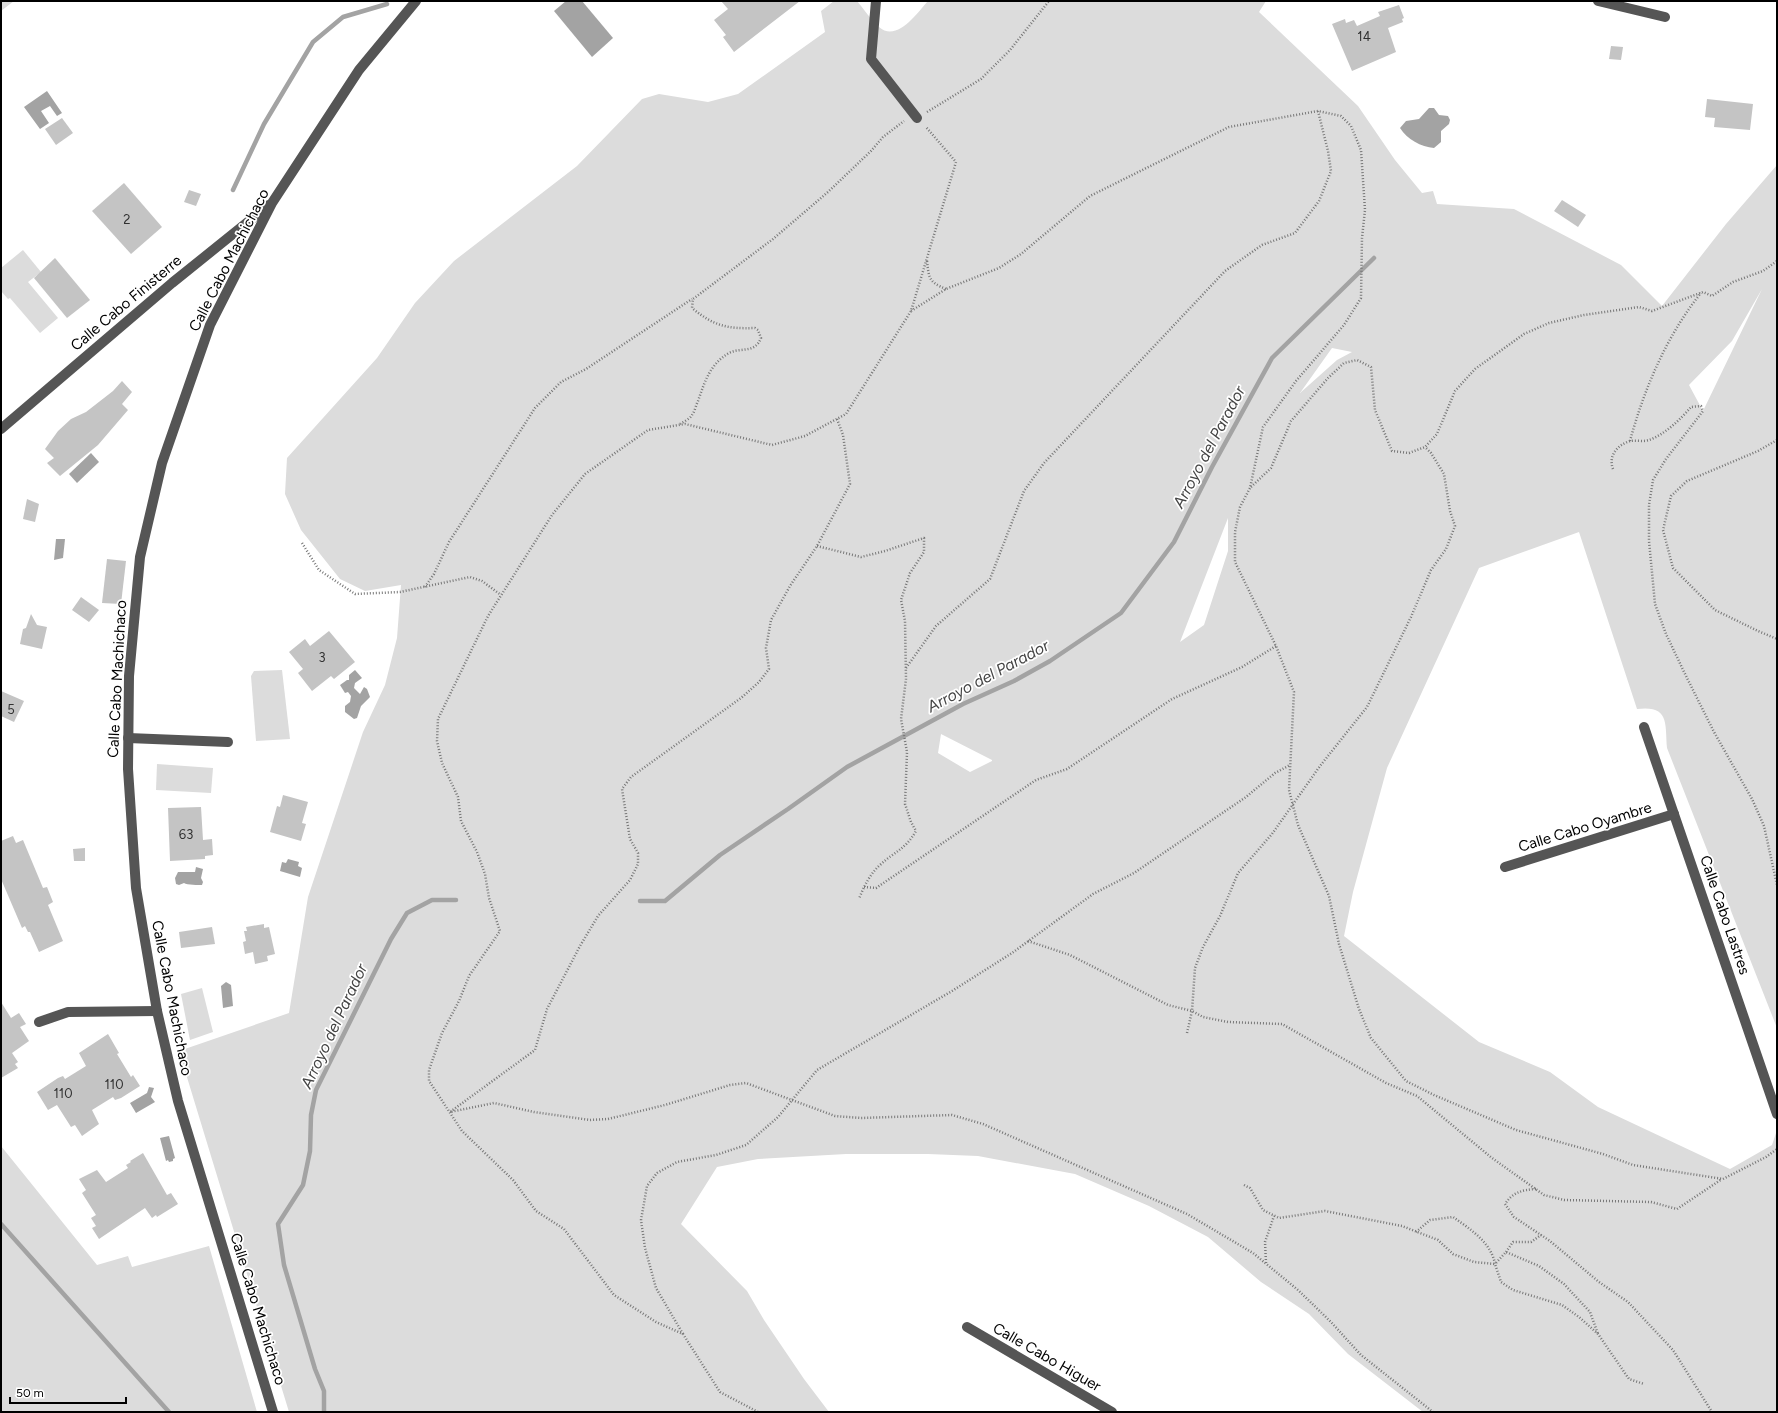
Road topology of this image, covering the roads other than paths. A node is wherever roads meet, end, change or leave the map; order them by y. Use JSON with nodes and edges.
{"nodes":[{"id":1,"x":416,"y":1,"type":"edge"},
{"id":2,"x":876,"y":1,"type":"edge"},
{"id":3,"x":1598,"y":1,"type":"edge"},
{"id":4,"x":1665,"y":17,"type":"dead end"},
{"id":5,"x":917,"y":118,"type":"road end"},
{"id":6,"x":272,"y":203,"type":"junction"},
{"id":7,"x":1,"y":429,"type":"edge"},
{"id":8,"x":1644,"y":727,"type":"dead end"},
{"id":9,"x":128,"y":738,"type":"junction"},
{"id":10,"x":228,"y":742,"type":"dead end"},
{"id":11,"x":1674,"y":814,"type":"junction"},
{"id":12,"x":1506,"y":867,"type":"dead end"},
{"id":13,"x":157,"y":1011,"type":"junction"},
{"id":14,"x":39,"y":1022,"type":"dead end"},
{"id":15,"x":1777,"y":1114,"type":"edge"},
{"id":16,"x":967,"y":1327,"type":"dead end"},
{"id":17,"x":273,"y":1412,"type":"edge"},
{"id":18,"x":1112,"y":1412,"type":"edge"}],
"edges":[{"from":1,"to":6,"type":"street","name":"Calle Cabo Machichaco"},
{"from":2,"to":5,"type":"street"},
{"from":3,"to":4,"type":"street"},
{"from":6,"to":7,"type":"street","name":"Calle Cabo Finisterre"},
{"from":6,"to":9,"type":"street","name":"Calle Cabo Machichaco"},
{"from":8,"to":11,"type":"street","name":"Calle Cabo Lastres"},
{"from":9,"to":10,"type":"street"},
{"from":9,"to":13,"type":"street","name":"Calle Cabo Machichaco"},
{"from":11,"to":12,"type":"street","name":"Calle Cabo Oyambre"},
{"from":11,"to":15,"type":"street","name":"Calle Cabo Lastres"},
{"from":13,"to":14,"type":"street"},
{"from":13,"to":17,"type":"street","name":"Calle Cabo Machichaco"},
{"from":16,"to":18,"type":"street","name":"Calle Cabo Higuer"}]}
